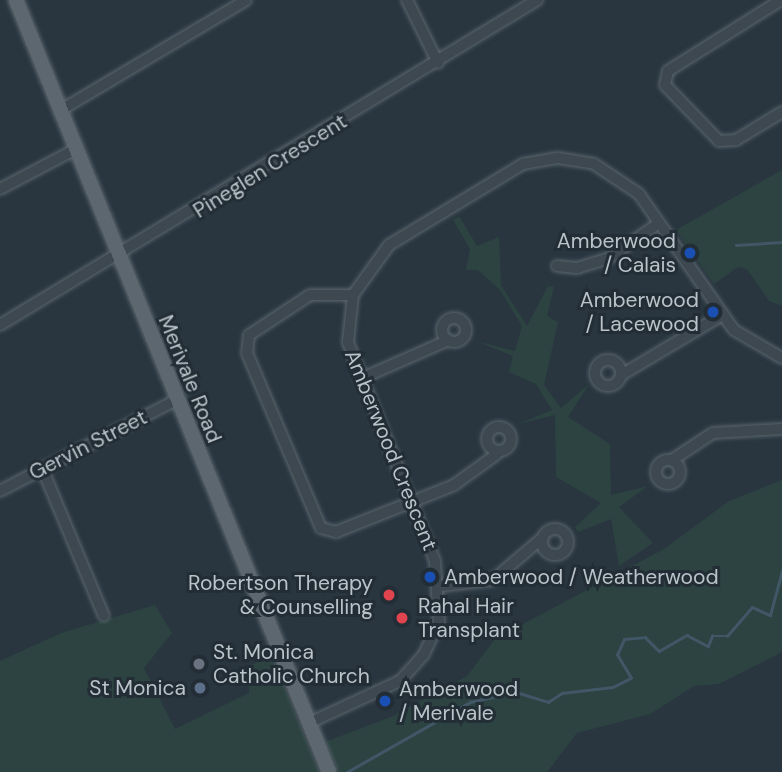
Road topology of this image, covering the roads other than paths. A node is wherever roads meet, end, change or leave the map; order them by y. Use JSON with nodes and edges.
{"nodes":[{"id":1,"x":16,"y":0,"type":"edge"},
{"id":2,"x":246,"y":0,"type":"edge"},
{"id":3,"x":407,"y":0,"type":"edge"},
{"id":4,"x":537,"y":0,"type":"edge"},
{"id":5,"x":781,"y":0,"type":"edge"},
{"id":6,"x":438,"y":63,"type":"junction"},
{"id":7,"x":61,"y":110,"type":"junction"},
{"id":8,"x":782,"y":112,"type":"edge"},
{"id":9,"x":76,"y":149,"type":"junction"},
{"id":10,"x":0,"y":189,"type":"edge"},
{"id":11,"x":659,"y":223,"type":"junction"},
{"id":12,"x":119,"y":259,"type":"junction"},
{"id":13,"x":557,"y":266,"type":"dead end"},
{"id":14,"x":353,"y":295,"type":"junction"},
{"id":15,"x":722,"y":315,"type":"junction"},
{"id":16,"x":0,"y":326,"type":"edge"},
{"id":17,"x":449,"y":340,"type":"dead end"},
{"id":18,"x":782,"y":358,"type":"edge"},
{"id":19,"x":624,"y":374,"type":"dead end"},
{"id":20,"x":360,"y":379,"type":"junction"},
{"id":21,"x":176,"y":400,"type":"junction"},
{"id":22,"x":782,"y":429,"type":"edge"},
{"id":23,"x":497,"y":454,"type":"dead end"},
{"id":24,"x":672,"y":460,"type":"dead end"},
{"id":25,"x":42,"y":468,"type":"junction"},
{"id":26,"x":0,"y":491,"type":"edge"},
{"id":27,"x":411,"y":502,"type":"junction"},
{"id":28,"x":540,"y":540,"type":"dead end"},
{"id":29,"x":441,"y":586,"type":"junction"},
{"id":30,"x":104,"y":616,"type":"dead end"},
{"id":31,"x":309,"y":723,"type":"junction"},
{"id":32,"x":329,"y":772,"type":"edge"}],
"edges":[{"from":1,"to":7,"type":"main road","name":"Merivale Road"},
{"from":2,"to":7,"type":"street"},
{"from":3,"to":6,"type":"street"},
{"from":4,"to":6,"type":"street","name":"Pineglen Crescent"},
{"from":5,"to":8,"type":"street"},
{"from":6,"to":12,"type":"street","name":"Pineglen Crescent"},
{"from":7,"to":9,"type":"main road","name":"Merivale Road"},
{"from":9,"to":10,"type":"street"},
{"from":9,"to":12,"type":"main road","name":"Merivale Road"},
{"from":11,"to":13,"type":"street"},
{"from":11,"to":14,"type":"street","name":"Amberwood Crescent"},
{"from":11,"to":15,"type":"street","name":"Amberwood Crescent"},
{"from":12,"to":16,"type":"street","name":"Pineglen Crescent"},
{"from":12,"to":21,"type":"main road","name":"Merivale Road"},
{"from":14,"to":20,"type":"street","name":"Amberwood Crescent"},
{"from":14,"to":27,"type":"street"},
{"from":15,"to":18,"type":"street","name":"Amberwood Crescent"},
{"from":15,"to":19,"type":"street"},
{"from":17,"to":20,"type":"street"},
{"from":20,"to":27,"type":"street","name":"Amberwood Crescent"},
{"from":21,"to":25,"type":"street","name":"Gervin Street"},
{"from":21,"to":31,"type":"main road","name":"Merivale Road"},
{"from":22,"to":24,"type":"street"},
{"from":23,"to":27,"type":"street"},
{"from":25,"to":26,"type":"street","name":"Gervin Street"},
{"from":25,"to":30,"type":"street"},
{"from":27,"to":29,"type":"street","name":"Amberwood Crescent"},
{"from":28,"to":29,"type":"street"},
{"from":29,"to":31,"type":"street","name":"Amberwood Crescent"},
{"from":31,"to":32,"type":"main road","name":"Merivale Road"}]}
